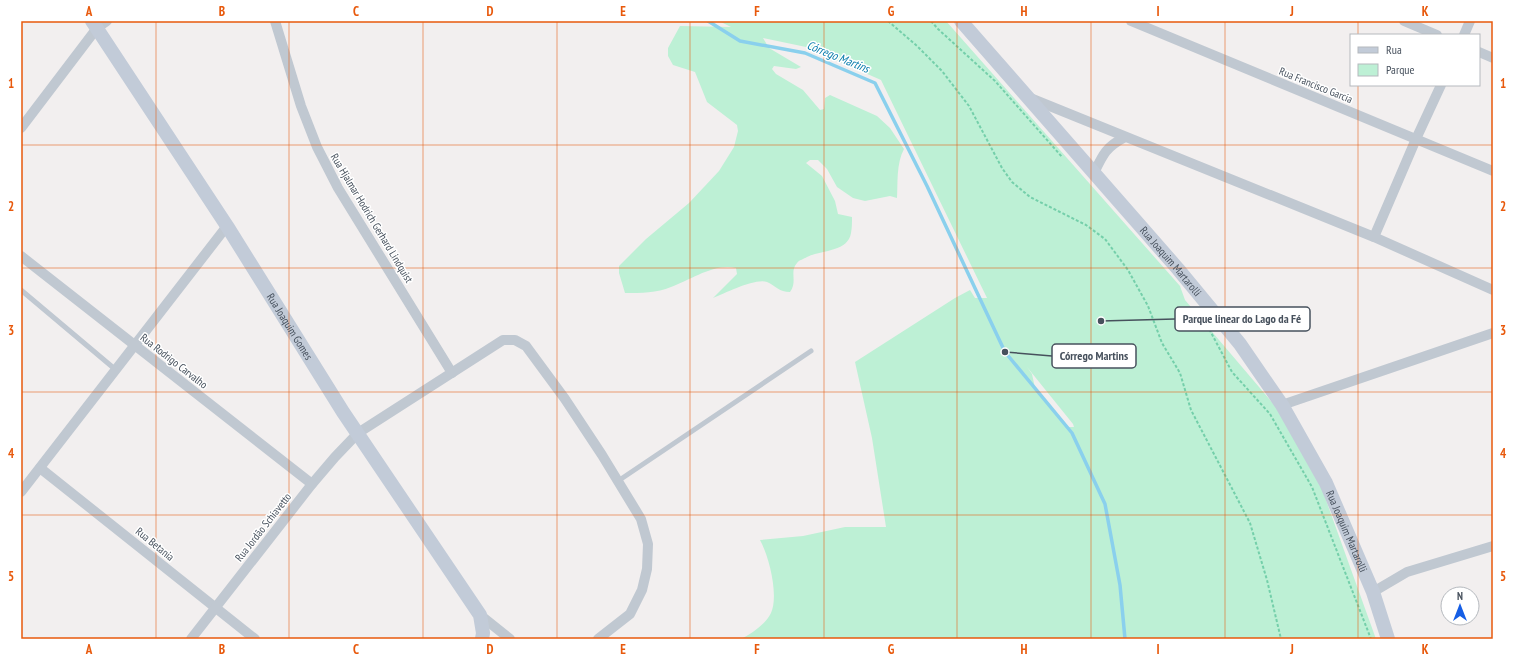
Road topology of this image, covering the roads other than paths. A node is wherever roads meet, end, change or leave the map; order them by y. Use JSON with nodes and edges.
{"nodes":[{"id":1,"x":275,"y":21,"type":"edge"},
{"id":2,"x":961,"y":21,"type":"edge"},
{"id":3,"x":1131,"y":21,"type":"edge"},
{"id":4,"x":1404,"y":21,"type":"edge"},
{"id":5,"x":1470,"y":21,"type":"edge"},
{"id":6,"x":99,"y":23,"type":"edge"},
{"id":7,"x":1435,"y":34,"type":"edge"},
{"id":8,"x":1464,"y":34,"type":"edge"},
{"id":9,"x":1480,"y":52,"type":"edge"},
{"id":10,"x":1493,"y":58,"type":"edge"},
{"id":11,"x":1441,"y":86,"type":"edge"},
{"id":12,"x":1028,"y":98,"type":"junction"},
{"id":13,"x":21,"y":128,"type":"edge"},
{"id":14,"x":1125,"y":137,"type":"junction"},
{"id":15,"x":1416,"y":139,"type":"junction"},
{"id":16,"x":1493,"y":171,"type":"edge"},
{"id":17,"x":1094,"y":173,"type":"junction"},
{"id":18,"x":227,"y":226,"type":"junction"},
{"id":19,"x":1374,"y":237,"type":"junction"},
{"id":20,"x":21,"y":256,"type":"edge"},
{"id":21,"x":21,"y":290,"type":"edge"},
{"id":22,"x":1493,"y":290,"type":"edge"},
{"id":23,"x":1493,"y":333,"type":"edge"},
{"id":24,"x":135,"y":346,"type":"junction"},
{"id":25,"x":811,"y":351,"type":"dead end"},
{"id":26,"x":116,"y":370,"type":"junction"},
{"id":27,"x":452,"y":373,"type":"junction"},
{"id":28,"x":1282,"y":405,"type":"junction"},
{"id":29,"x":358,"y":433,"type":"junction"},
{"id":30,"x":40,"y":468,"type":"junction"},
{"id":31,"x":618,"y":481,"type":"junction"},
{"id":32,"x":312,"y":484,"type":"junction"},
{"id":33,"x":21,"y":492,"type":"edge"},
{"id":34,"x":1493,"y":546,"type":"edge"},
{"id":35,"x":1373,"y":592,"type":"junction"},
{"id":36,"x":215,"y":608,"type":"junction"},
{"id":37,"x":480,"y":615,"type":"junction"},
{"id":38,"x":482,"y":636,"type":"edge"},
{"id":39,"x":191,"y":639,"type":"edge"},
{"id":40,"x":255,"y":639,"type":"edge"},
{"id":41,"x":509,"y":639,"type":"edge"},
{"id":42,"x":598,"y":639,"type":"edge"},
{"id":43,"x":1388,"y":639,"type":"edge"}],
"edges":[{"from":1,"to":27,"type":"street","name":"Rua Hjalmar Hodrich Gerhard Lindquist"},
{"from":2,"to":12,"type":"street","name":"Rua Joaquim Martarolli"},
{"from":3,"to":15,"type":"street","name":"Rua Francisco Garcia"},
{"from":4,"to":7,"type":"street"},
{"from":5,"to":8,"type":"street"},
{"from":6,"to":13,"type":"street"},
{"from":6,"to":18,"type":"street","name":"Rua Joaquim Gomes"},
{"from":9,"to":10,"type":"street"},
{"from":11,"to":15,"type":"street"},
{"from":12,"to":14,"type":"street"},
{"from":12,"to":17,"type":"street","name":"Rua Joaquim Martarolli"},
{"from":14,"to":17,"type":"street"},
{"from":14,"to":19,"type":"street"},
{"from":15,"to":16,"type":"street","name":"Rua Francisco Garcia"},
{"from":15,"to":19,"type":"street"},
{"from":17,"to":28,"type":"street","name":"Rua Joaquim Martarolli"},
{"from":18,"to":24,"type":"street"},
{"from":18,"to":29,"type":"street","name":"Rua Joaquim Gomes"},
{"from":19,"to":22,"type":"street"},
{"from":20,"to":24,"type":"street","name":"Rua Rodrigo Carvalho"},
{"from":21,"to":26,"type":"lane"},
{"from":23,"to":28,"type":"street"},
{"from":24,"to":26,"type":"street"},
{"from":24,"to":32,"type":"street","name":"Rua Rodrigo Carvalho"},
{"from":25,"to":31,"type":"lane"},
{"from":26,"to":30,"type":"street"},
{"from":27,"to":29,"type":"street","name":"Rua Jordão Schiavetto"},
{"from":27,"to":31,"type":"street","name":"Rua Jordão Schiavetto"},
{"from":28,"to":35,"type":"street","name":"Rua Joaquim Martarolli"},
{"from":29,"to":32,"type":"street","name":"Rua Jordão Schiavetto"},
{"from":29,"to":37,"type":"street","name":"Rua Joaquim Gomes"},
{"from":30,"to":33,"type":"street"},
{"from":30,"to":36,"type":"street","name":"Rua Betania"},
{"from":31,"to":42,"type":"street","name":"Rua Jordão Schiavetto"},
{"from":32,"to":36,"type":"street","name":"Rua Jordão Schiavetto"},
{"from":34,"to":35,"type":"street"},
{"from":35,"to":43,"type":"street","name":"Rua Joaquim Martarolli"},
{"from":36,"to":39,"type":"street","name":"Rua Jordão Schiavetto"},
{"from":36,"to":40,"type":"street","name":"Rua Betania"},
{"from":37,"to":38,"type":"street","name":"Rua Joaquim Gomes"},
{"from":37,"to":41,"type":"street"}]}
